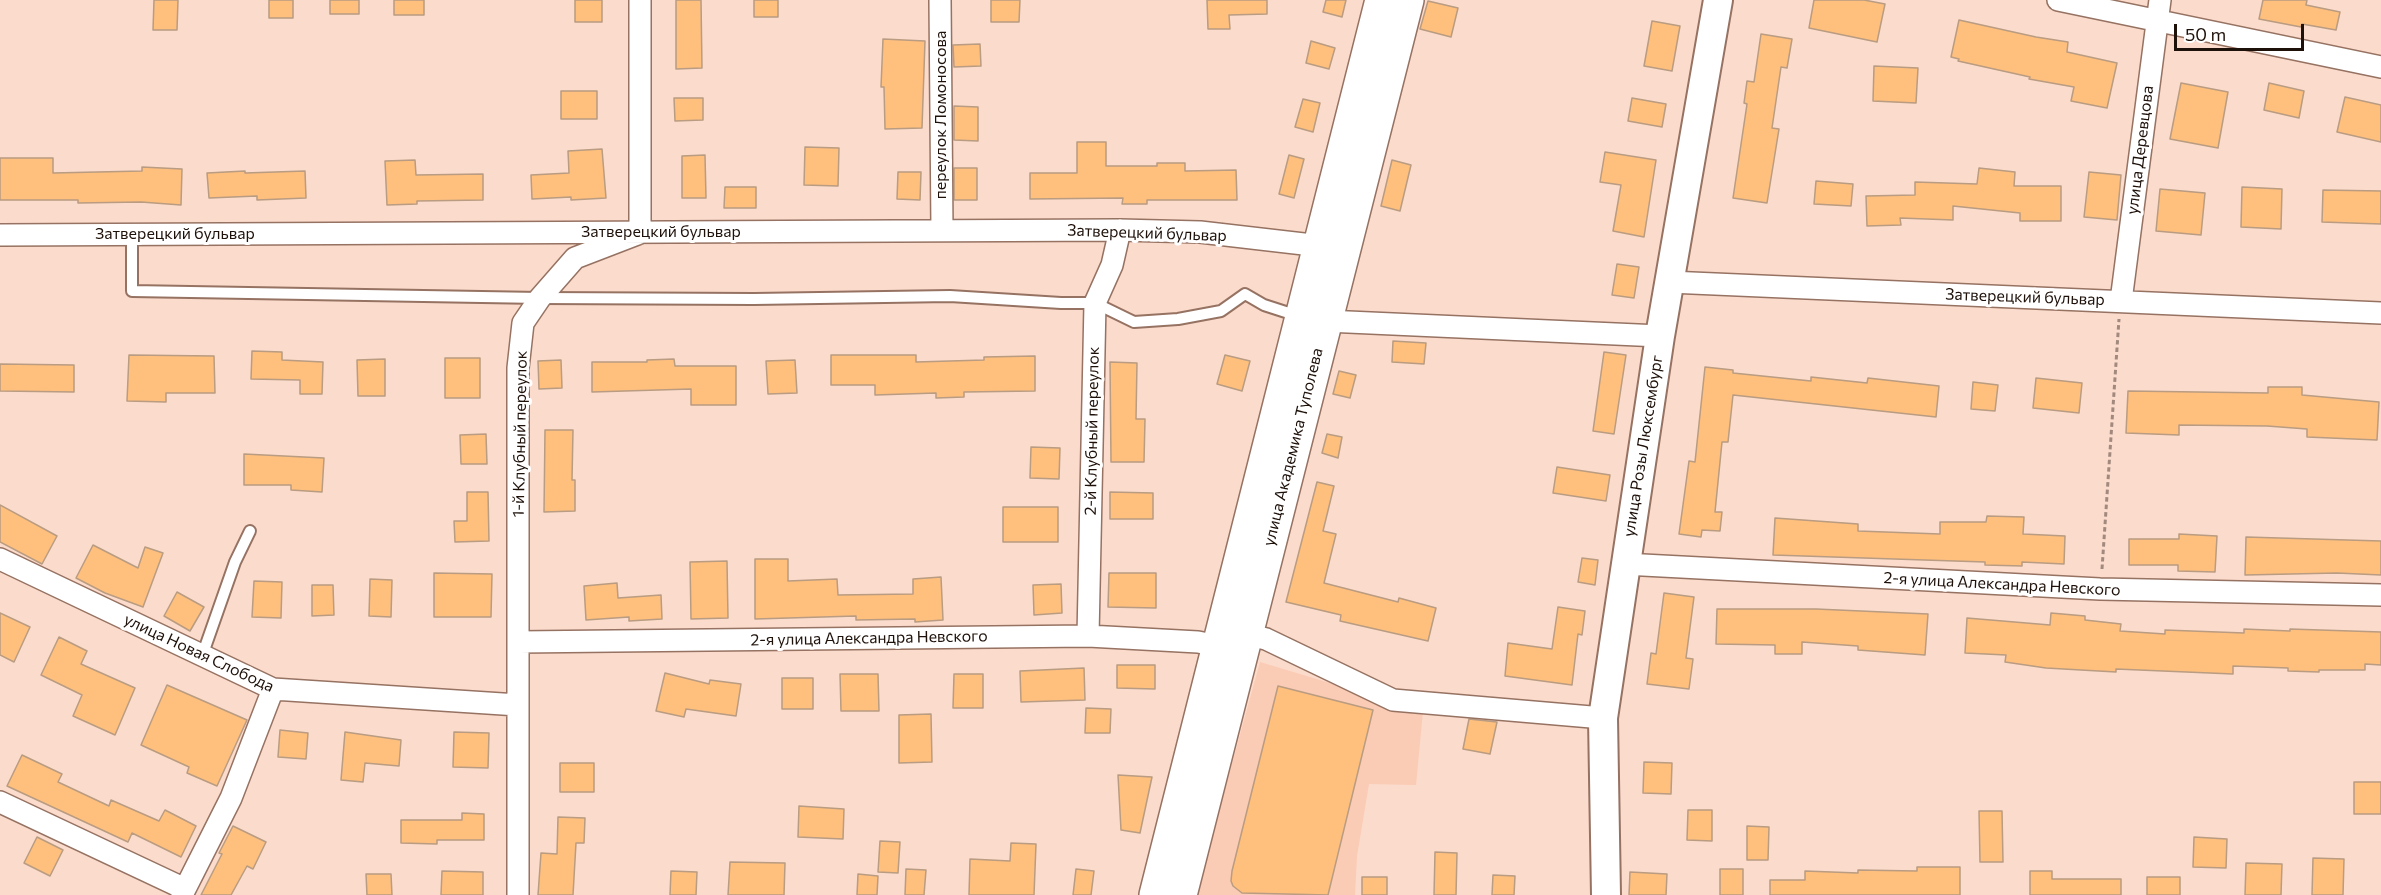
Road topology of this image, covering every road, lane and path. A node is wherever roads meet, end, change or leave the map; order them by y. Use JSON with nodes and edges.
{"nodes":[{"id":1,"x":640,"y":0,"type":"edge"},
{"id":2,"x":940,"y":0,"type":"edge"},
{"id":3,"x":1382,"y":0,"type":"edge"},
{"id":4,"x":1407,"y":0,"type":"edge"},
{"id":5,"x":1718,"y":0,"type":"edge"},
{"id":6,"x":2058,"y":0,"type":"edge"},
{"id":7,"x":2160,"y":0,"type":"edge"},
{"id":8,"x":2157,"y":22,"type":"junction"},
{"id":9,"x":2381,"y":67,"type":"edge"},
{"id":10,"x":942,"y":230,"type":"junction"},
{"id":11,"x":1120,"y":230,"type":"junction"},
{"id":12,"x":640,"y":233,"type":"junction"},
{"id":13,"x":0,"y":235,"type":"edge"},
{"id":14,"x":132,"y":235,"type":"junction"},
{"id":15,"x":1321,"y":246,"type":"junction"},
{"id":16,"x":1336,"y":278,"type":"junction"},
{"id":17,"x":1669,"y":282,"type":"junction"},
{"id":18,"x":540,"y":298,"type":"junction"},
{"id":19,"x":2121,"y":301,"type":"junction"},
{"id":20,"x":1095,"y":303,"type":"junction"},
{"id":21,"x":2381,"y":313,"type":"edge"},
{"id":22,"x":1314,"y":319,"type":"junction"},
{"id":23,"x":1660,"y":336,"type":"junction"},
{"id":24,"x":250,"y":531,"type":"dead end"},
{"id":25,"x":0,"y":559,"type":"edge"},
{"id":26,"x":1624,"y":564,"type":"junction"},
{"id":27,"x":2100,"y":589,"type":"junction"},
{"id":28,"x":2381,"y":595,"type":"edge"},
{"id":29,"x":1088,"y":636,"type":"junction"},
{"id":30,"x":1232,"y":640,"type":"junction"},
{"id":31,"x":519,"y":642,"type":"junction"},
{"id":32,"x":202,"y":656,"type":"junction"},
{"id":33,"x":273,"y":689,"type":"junction"},
{"id":34,"x":518,"y":705,"type":"junction"},
{"id":35,"x":1603,"y":718,"type":"junction"},
{"id":36,"x":0,"y":802,"type":"edge"},
{"id":37,"x":183,"y":892,"type":"edge"},
{"id":38,"x":519,"y":895,"type":"edge"},
{"id":39,"x":1156,"y":895,"type":"edge"},
{"id":40,"x":1180,"y":895,"type":"edge"},
{"id":41,"x":1606,"y":895,"type":"edge"}],
"edges":[{"from":1,"to":12,"type":"street"},
{"from":2,"to":10,"type":"street","name":"переулок Ломоносова"},
{"from":3,"to":15,"type":"main road","name":"улица Академика Туполева"},
{"from":4,"to":16,"type":"main road","name":"улица Академика Туполева"},
{"from":5,"to":17,"type":"street","name":"улица Розы Люксембург"},
{"from":6,"to":8,"type":"street"},
{"from":7,"to":8,"type":"street","name":"улица Деревцова"},
{"from":8,"to":9,"type":"street"},
{"from":8,"to":19,"type":"street","name":"улица Деревцова"},
{"from":10,"to":11,"type":"street","name":"Затверецкий бульвар"},
{"from":10,"to":12,"type":"street","name":"Затверецкий бульвар"},
{"from":11,"to":15,"type":"street","name":"Затверецкий бульвар"},
{"from":11,"to":20,"type":"street","name":"2-й Клубный переулок"},
{"from":12,"to":14,"type":"street","name":"Затверецкий бульвар"},
{"from":12,"to":18,"type":"street","name":"1-й Клубный переулок"},
{"from":13,"to":14,"type":"street","name":"Затверецкий бульвар"},
{"from":14,"to":18,"type":"lane"},
{"from":15,"to":16,"type":"main road"},
{"from":15,"to":22,"type":"main road","name":"улица Академика Туполева"},
{"from":16,"to":22,"type":"main road","name":"улица Академика Туполева"},
{"from":17,"to":19,"type":"street","name":"Затверецкий бульвар"},
{"from":17,"to":23,"type":"street","name":"улица Розы Люксембург"},
{"from":18,"to":20,"type":"lane"},
{"from":18,"to":31,"type":"street","name":"1-й Клубный переулок"},
{"from":19,"to":21,"type":"street","name":"Затверецкий бульвар"},
{"from":19,"to":27,"type":"path"},
{"from":20,"to":22,"type":"lane"},
{"from":20,"to":29,"type":"street","name":"2-й Клубный переулок"},
{"from":22,"to":23,"type":"street"},
{"from":22,"to":30,"type":"main road","name":"улица Академика Туполева"},
{"from":23,"to":26,"type":"street","name":"улица Розы Люксембург"},
{"from":24,"to":32,"type":"lane"},
{"from":25,"to":32,"type":"street","name":"улица Новая Слобода"},
{"from":26,"to":27,"type":"street","name":"2-я улица Александра Невского"},
{"from":26,"to":35,"type":"street","name":"улица Розы Люксембург"},
{"from":27,"to":28,"type":"street","name":"2-я улица Александра Невского"},
{"from":29,"to":30,"type":"street","name":"2-я улица Александра Невского"},
{"from":29,"to":31,"type":"street","name":"2-я улица Александра Невского"},
{"from":30,"to":35,"type":"street","name":"2-я улица Александра Невского"},
{"from":30,"to":39,"type":"main road","name":"улица Академика Туполева"},
{"from":30,"to":40,"type":"main road","name":"улица Академика Туполева"},
{"from":31,"to":34,"type":"street","name":"1-й Клубный переулок"},
{"from":32,"to":33,"type":"street","name":"улица Новая Слобода"},
{"from":33,"to":34,"type":"street","name":"улица Новая Слобода"},
{"from":33,"to":37,"type":"street"},
{"from":34,"to":38,"type":"street","name":"1-й Клубный переулок"},
{"from":35,"to":41,"type":"street","name":"улица Розы Люксембург"},
{"from":36,"to":37,"type":"street"}]}
